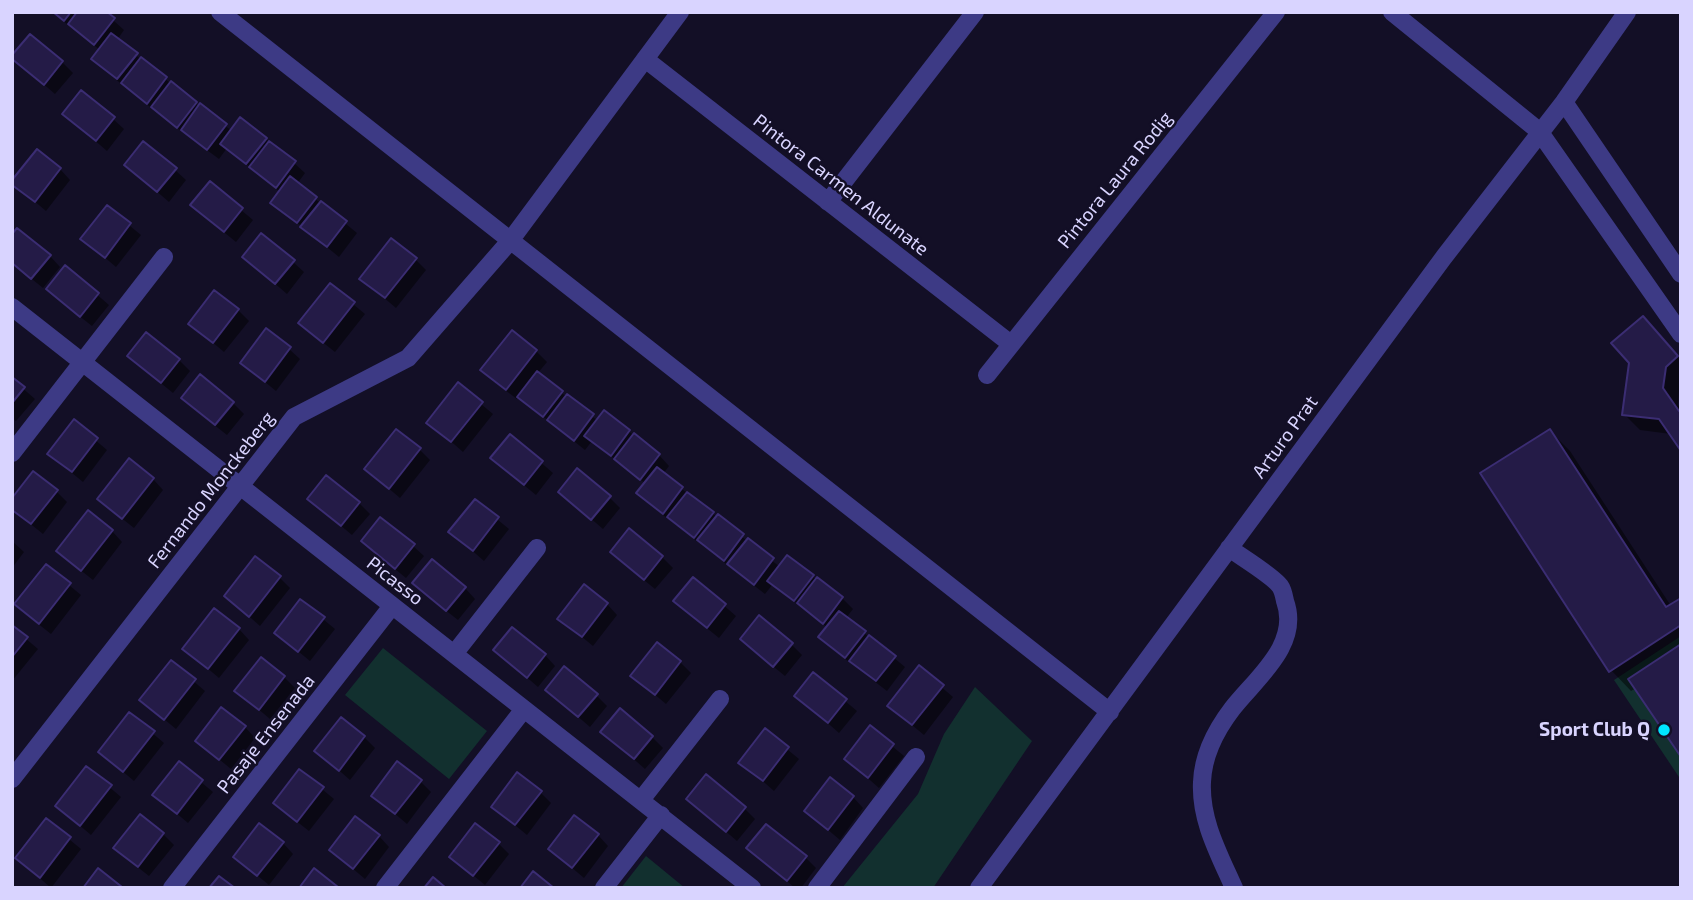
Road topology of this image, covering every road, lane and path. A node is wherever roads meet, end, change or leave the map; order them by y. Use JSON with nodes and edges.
{"nodes":[{"id":1,"x":220,"y":12,"type":"edge"},
{"id":2,"x":680,"y":12,"type":"edge"},
{"id":3,"x":975,"y":12,"type":"edge"},
{"id":4,"x":1276,"y":12,"type":"edge"},
{"id":5,"x":1392,"y":12,"type":"edge"},
{"id":6,"x":1627,"y":12,"type":"edge"},
{"id":7,"x":645,"y":59,"type":"junction"},
{"id":8,"x":1564,"y":102,"type":"junction"},
{"id":9,"x":1539,"y":131,"type":"junction"},
{"id":10,"x":828,"y":202,"type":"junction"},
{"id":11,"x":510,"y":241,"type":"junction"},
{"id":12,"x":164,"y":257,"type":"dead end"},
{"id":13,"x":1681,"y":274,"type":"edge"},
{"id":14,"x":12,"y":307,"type":"edge"},
{"id":15,"x":1681,"y":334,"type":"edge"},
{"id":16,"x":1011,"y":344,"type":"junction"},
{"id":17,"x":83,"y":362,"type":"junction"},
{"id":18,"x":987,"y":374,"type":"dead end"},
{"id":19,"x":12,"y":453,"type":"edge"},
{"id":20,"x":240,"y":486,"type":"junction"},
{"id":21,"x":537,"y":548,"type":"dead end"},
{"id":22,"x":1228,"y":548,"type":"junction"},
{"id":23,"x":392,"y":606,"type":"junction"},
{"id":24,"x":454,"y":654,"type":"junction"},
{"id":25,"x":720,"y":699,"type":"dead end"},
{"id":26,"x":524,"y":709,"type":"junction"},
{"id":27,"x":1110,"y":712,"type":"junction"},
{"id":28,"x":916,"y":757,"type":"dead end"},
{"id":29,"x":12,"y":779,"type":"edge"},
{"id":30,"x":642,"y":800,"type":"junction"},
{"id":31,"x":660,"y":815,"type":"junction"},
{"id":32,"x":172,"y":888,"type":"edge"},
{"id":33,"x":385,"y":888,"type":"edge"},
{"id":34,"x":604,"y":888,"type":"edge"},
{"id":35,"x":752,"y":888,"type":"edge"},
{"id":36,"x":817,"y":888,"type":"edge"},
{"id":37,"x":979,"y":888,"type":"edge"},
{"id":38,"x":1234,"y":888,"type":"edge"}],
"edges":[{"from":1,"to":11,"type":"street"},
{"from":2,"to":7,"type":"street","name":"Fernando Monckeberg"},
{"from":3,"to":10,"type":"street"},
{"from":4,"to":16,"type":"street","name":"Pintora Laura Rodig"},
{"from":5,"to":9,"type":"street"},
{"from":6,"to":8,"type":"street","name":"Arturo Prat"},
{"from":7,"to":10,"type":"street","name":"Pintora Carmen Aldunate"},
{"from":7,"to":11,"type":"street","name":"Fernando Monckeberg"},
{"from":8,"to":9,"type":"street","name":"Arturo Prat"},
{"from":8,"to":13,"type":"street"},
{"from":9,"to":15,"type":"street"},
{"from":9,"to":22,"type":"street","name":"Arturo Prat"},
{"from":10,"to":16,"type":"street","name":"Pintora Carmen Aldunate"},
{"from":11,"to":20,"type":"street","name":"Fernando Monckeberg"},
{"from":11,"to":27,"type":"street"},
{"from":12,"to":17,"type":"street"},
{"from":14,"to":17,"type":"street","name":"Picasso"},
{"from":16,"to":18,"type":"street","name":"Pintora Laura Rodig"},
{"from":17,"to":19,"type":"street"},
{"from":17,"to":20,"type":"street","name":"Picasso"},
{"from":20,"to":23,"type":"street","name":"Picasso"},
{"from":20,"to":29,"type":"street","name":"Fernando Monckeberg"},
{"from":21,"to":24,"type":"street"},
{"from":22,"to":27,"type":"street","name":"Arturo Prat"},
{"from":22,"to":38,"type":"street"},
{"from":23,"to":24,"type":"street","name":"Picasso"},
{"from":23,"to":32,"type":"street","name":"Pasaje Ensenada"},
{"from":24,"to":26,"type":"street","name":"Picasso"},
{"from":25,"to":30,"type":"street"},
{"from":26,"to":30,"type":"street","name":"Picasso"},
{"from":26,"to":33,"type":"street"},
{"from":27,"to":37,"type":"street","name":"Arturo Prat"},
{"from":28,"to":36,"type":"street"},
{"from":30,"to":31,"type":"street","name":"Picasso"},
{"from":31,"to":34,"type":"street"},
{"from":31,"to":35,"type":"street","name":"Picasso"}]}
